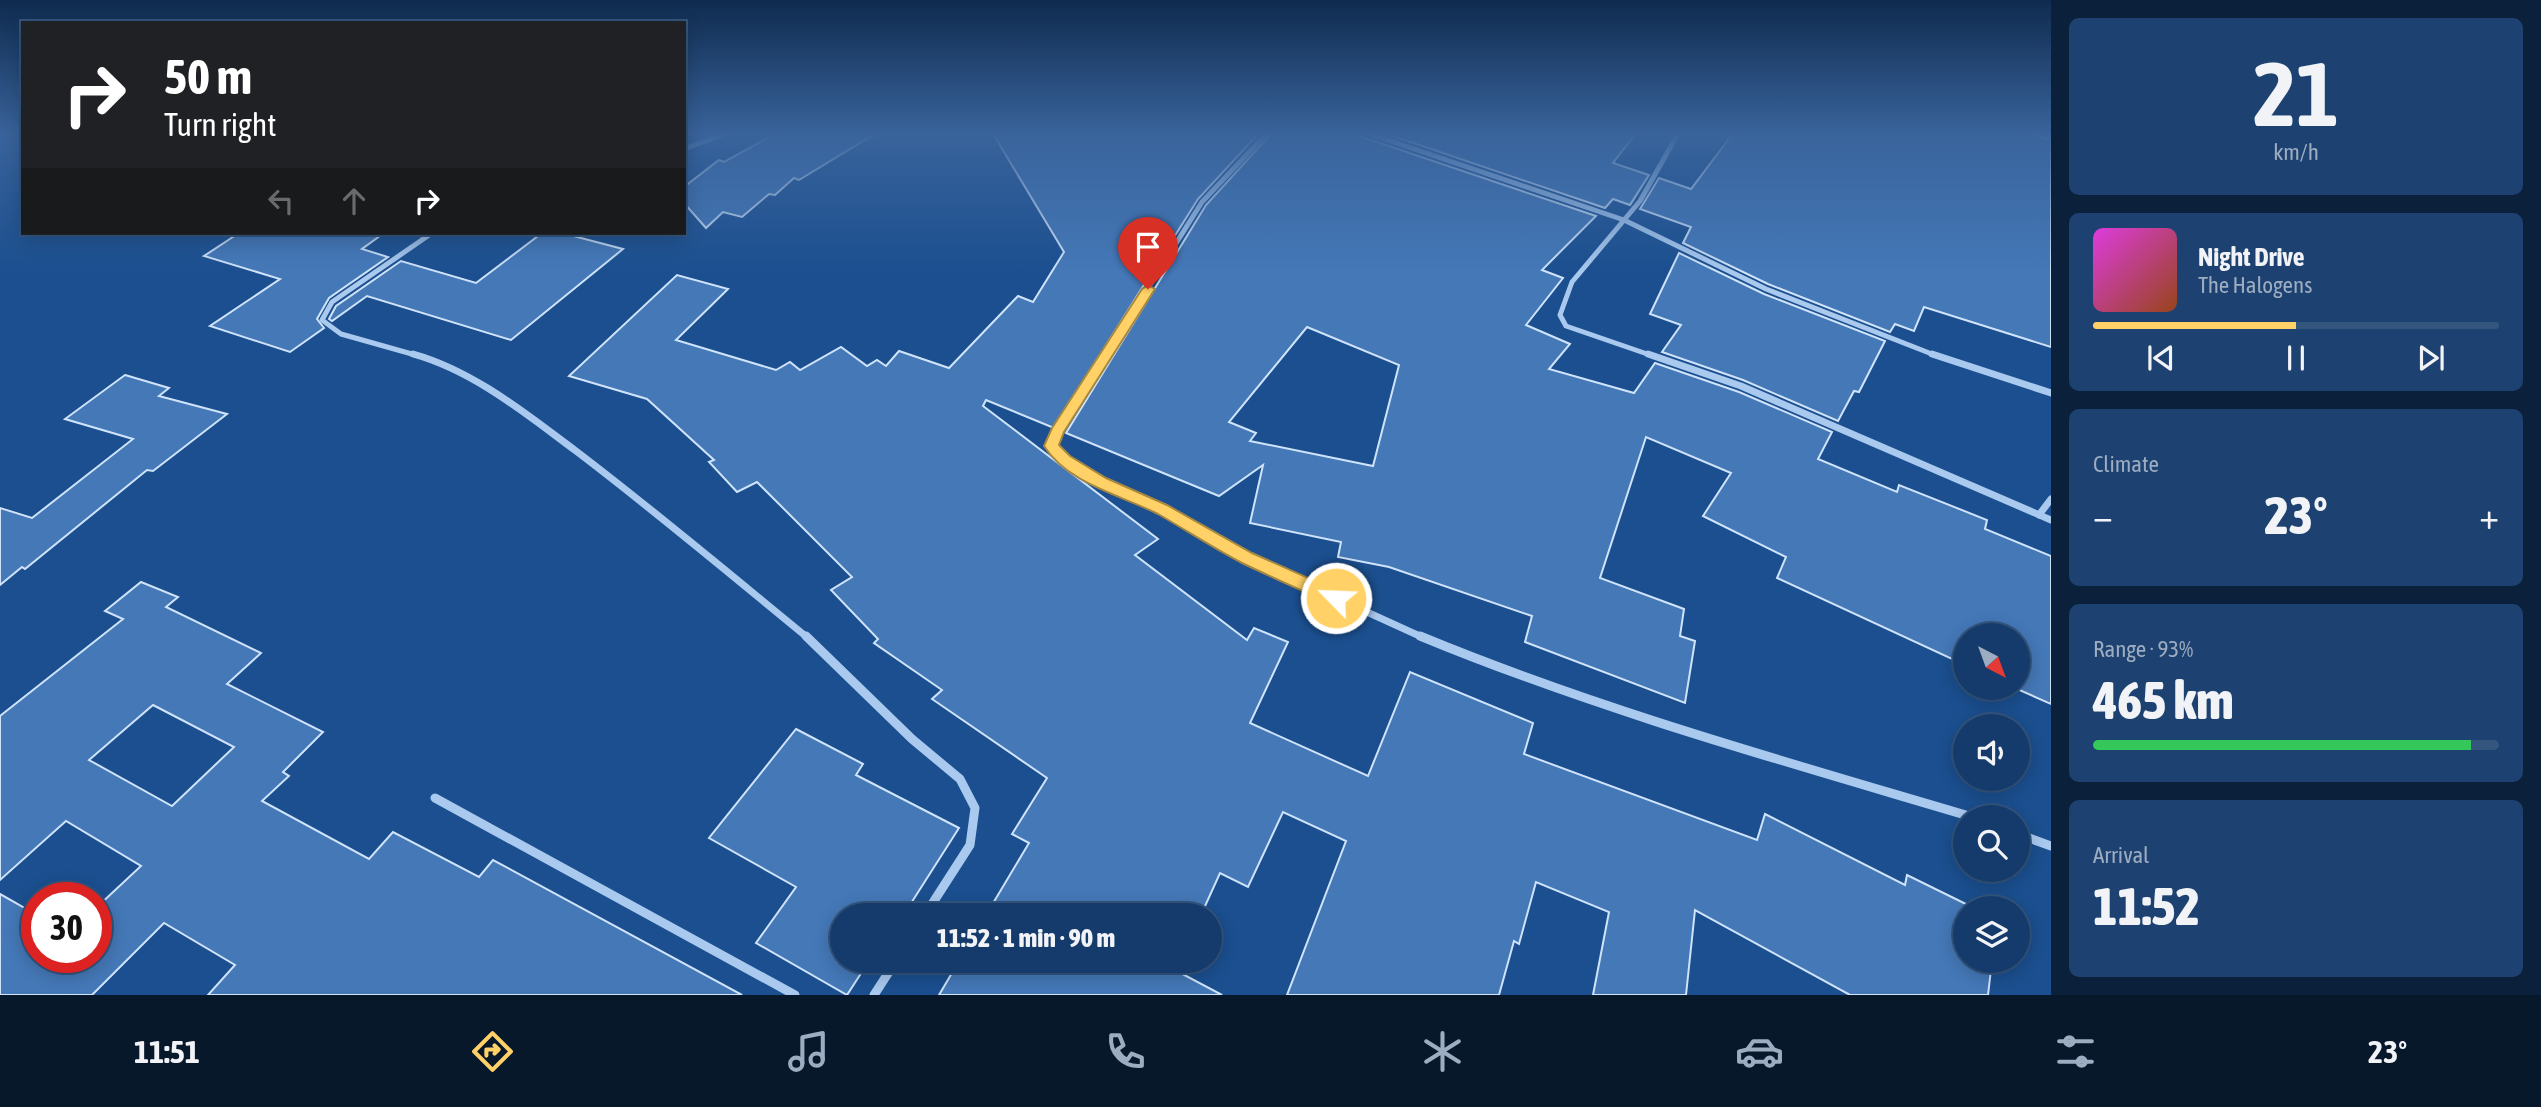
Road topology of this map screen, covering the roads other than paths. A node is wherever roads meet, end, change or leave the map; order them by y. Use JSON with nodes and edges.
{"nodes":[{"id":1,"x":1224,"y":178,"type":"edge"},
{"id":2,"x":1501,"y":178,"type":"edge"},
{"id":3,"x":1653,"y":178,"type":"edge"},
{"id":4,"x":1624,"y":220,"type":"junction"},
{"id":5,"x":429,"y":235,"type":"edge"},
{"id":6,"x":2051,"y":393,"type":"edge"},
{"id":7,"x":2051,"y":499,"type":"edge"},
{"id":8,"x":2039,"y":516,"type":"junction"},
{"id":9,"x":2051,"y":520,"type":"edge"},
{"id":10,"x":435,"y":798,"type":"dead end"},
{"id":11,"x":1953,"y":811,"type":"edge"},
{"id":12,"x":2030,"y":838,"type":"edge"},
{"id":13,"x":2051,"y":846,"type":"edge"},
{"id":14,"x":933,"y":903,"type":"edge"},
{"id":15,"x":888,"y":973,"type":"edge"},
{"id":16,"x":795,"y":995,"type":"edge"},
{"id":17,"x":874,"y":995,"type":"edge"}],
"edges":[{"from":1,"to":11,"type":"street"},
{"from":2,"to":4,"type":"street"},
{"from":3,"to":4,"type":"street"},
{"from":4,"to":6,"type":"street"},
{"from":4,"to":8,"type":"street"},
{"from":5,"to":14,"type":"street"},
{"from":7,"to":8,"type":"street"},
{"from":8,"to":9,"type":"street"},
{"from":10,"to":16,"type":"street"},
{"from":12,"to":13,"type":"street"},
{"from":15,"to":17,"type":"street"}]}
